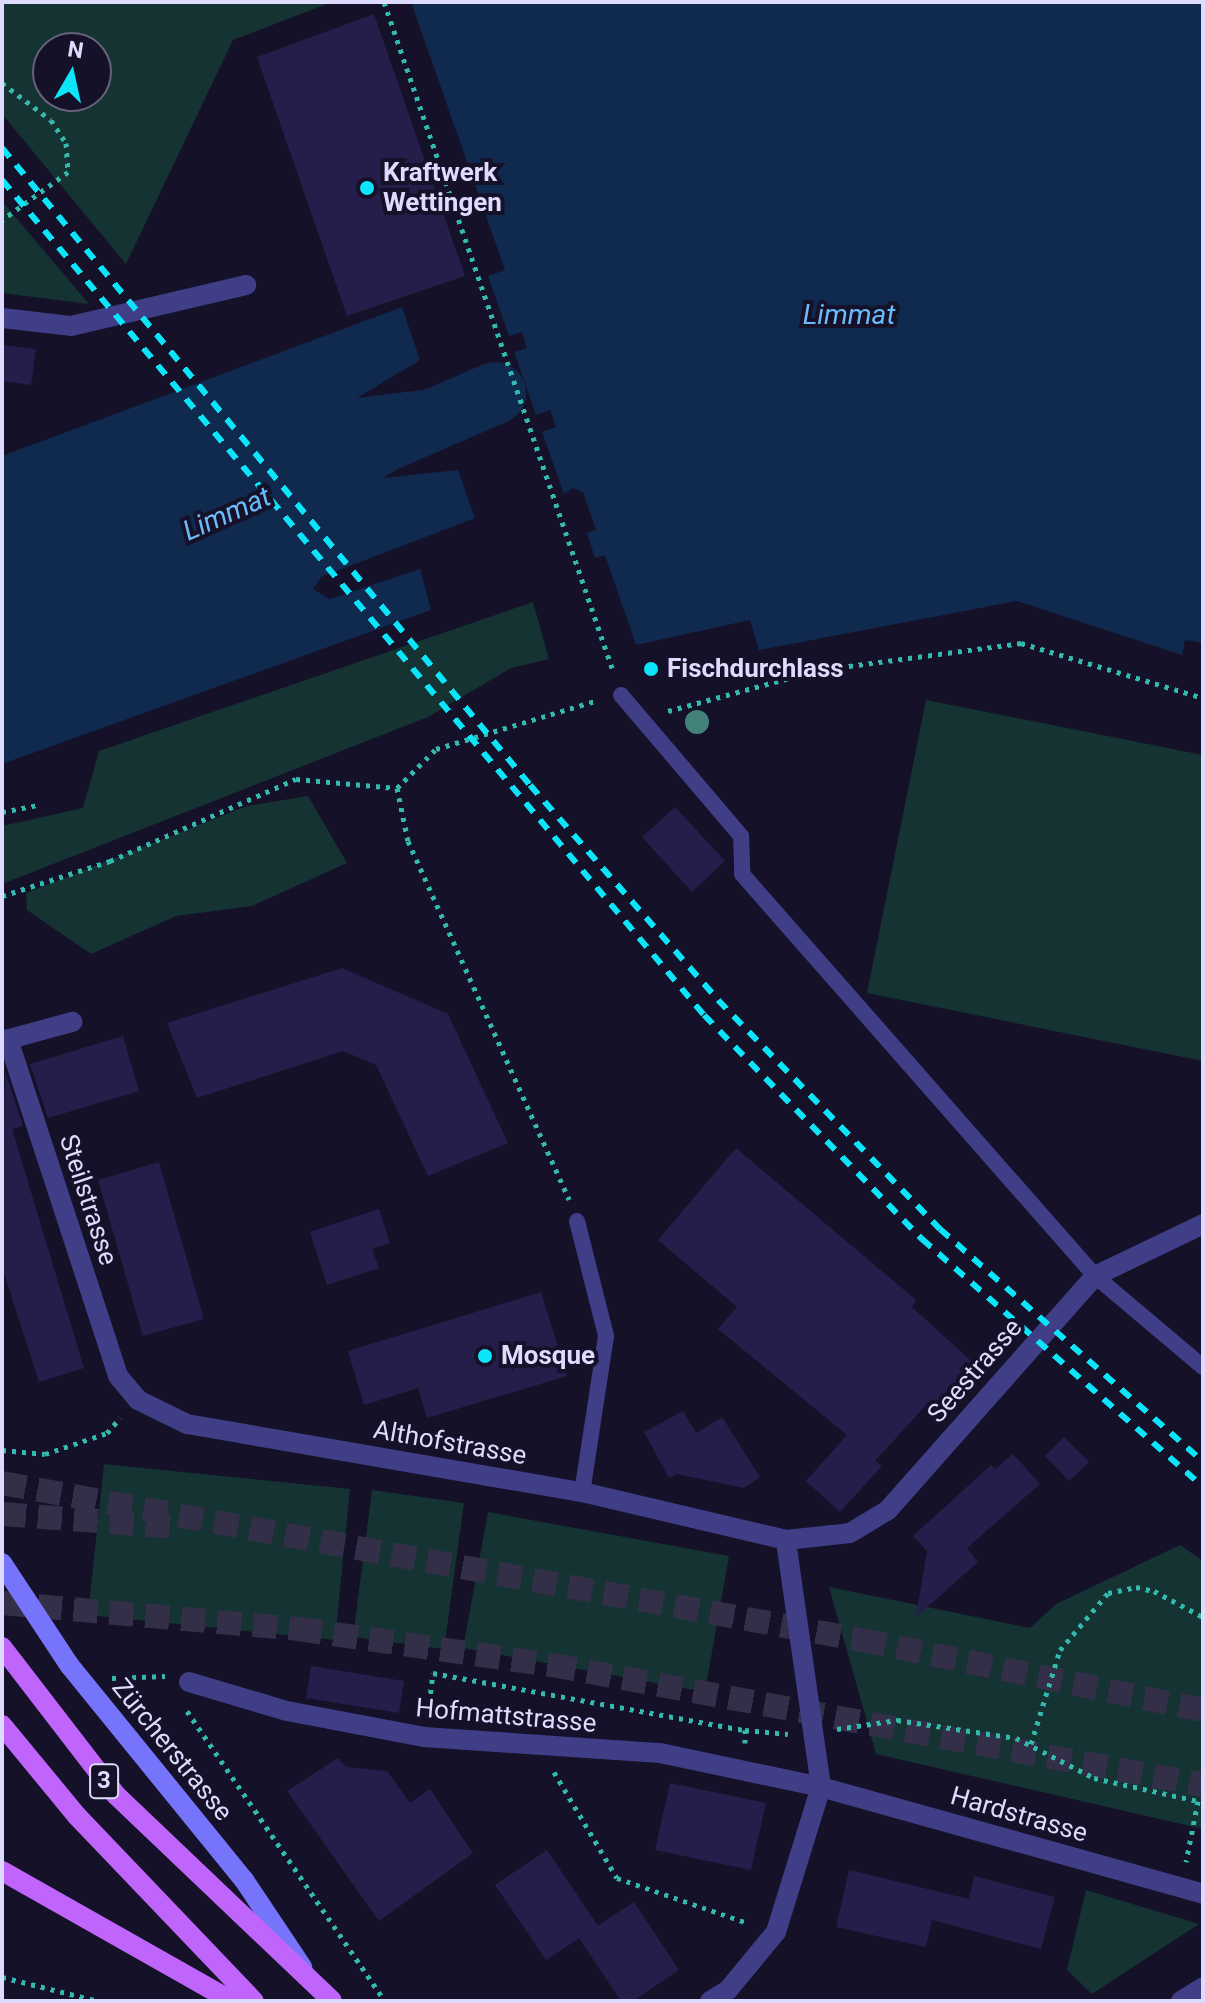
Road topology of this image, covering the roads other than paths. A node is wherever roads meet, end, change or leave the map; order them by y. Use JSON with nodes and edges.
{"nodes":[{"id":1,"x":246,"y":285,"type":"dead end"},
{"id":2,"x":2,"y":318,"type":"edge"},
{"id":3,"x":621,"y":695,"type":"road end"},
{"id":4,"x":72,"y":1022,"type":"dead end"},
{"id":5,"x":5,"y":1040,"type":"edge"},
{"id":6,"x":577,"y":1221,"type":"road end"},
{"id":7,"x":1203,"y":1224,"type":"edge"},
{"id":8,"x":1095,"y":1276,"type":"junction"},
{"id":9,"x":1203,"y":1367,"type":"edge"},
{"id":10,"x":118,"y":1376,"type":"joint"},
{"id":11,"x":582,"y":1492,"type":"junction"},
{"id":12,"x":786,"y":1540,"type":"junction"},
{"id":13,"x":2,"y":1563,"type":"edge"},
{"id":14,"x":2,"y":1647,"type":"edge"},
{"id":15,"x":189,"y":1682,"type":"road end"},
{"id":16,"x":2,"y":1725,"type":"edge"},
{"id":17,"x":821,"y":1787,"type":"junction"},
{"id":18,"x":2,"y":1871,"type":"edge"},
{"id":19,"x":1203,"y":1894,"type":"edge"},
{"id":20,"x":303,"y":1969,"type":"junction"},
{"id":21,"x":1203,"y":1987,"type":"edge"},
{"id":22,"x":232,"y":2001,"type":"edge"},
{"id":23,"x":254,"y":2001,"type":"edge"},
{"id":24,"x":332,"y":2001,"type":"edge"},
{"id":25,"x":710,"y":2001,"type":"edge"},
{"id":26,"x":1181,"y":2001,"type":"edge"}],
"edges":[{"from":1,"to":2,"type":"street"},
{"from":3,"to":8,"type":"lane"},
{"from":4,"to":5,"type":"street","name":"Steilstrasse"},
{"from":5,"to":10,"type":"street","name":"Steilstrasse"},
{"from":6,"to":11,"type":"lane"},
{"from":7,"to":8,"type":"street","name":"Seestrasse"},
{"from":8,"to":9,"type":"lane"},
{"from":8,"to":12,"type":"street","name":"Seestrasse"},
{"from":10,"to":11,"type":"street","name":"Althofstrasse"},
{"from":11,"to":12,"type":"street","name":"Althofstrasse"},
{"from":12,"to":17,"type":"street"},
{"from":13,"to":20,"type":"main road","name":"Zürcherstrasse","number":"3"},
{"from":14,"to":20,"type":"main road","name":"Zürcherstrasse","number":"3"},
{"from":15,"to":17,"type":"street","name":"Hofmattstrasse"},
{"from":16,"to":23,"type":"main road"},
{"from":17,"to":19,"type":"street","name":"Hardstrasse"},
{"from":17,"to":25,"type":"street"},
{"from":18,"to":22,"type":"main road"},
{"from":20,"to":24,"type":"main road","name":"Zürcherstrasse","number":"3"},
{"from":21,"to":26,"type":"street"}]}
